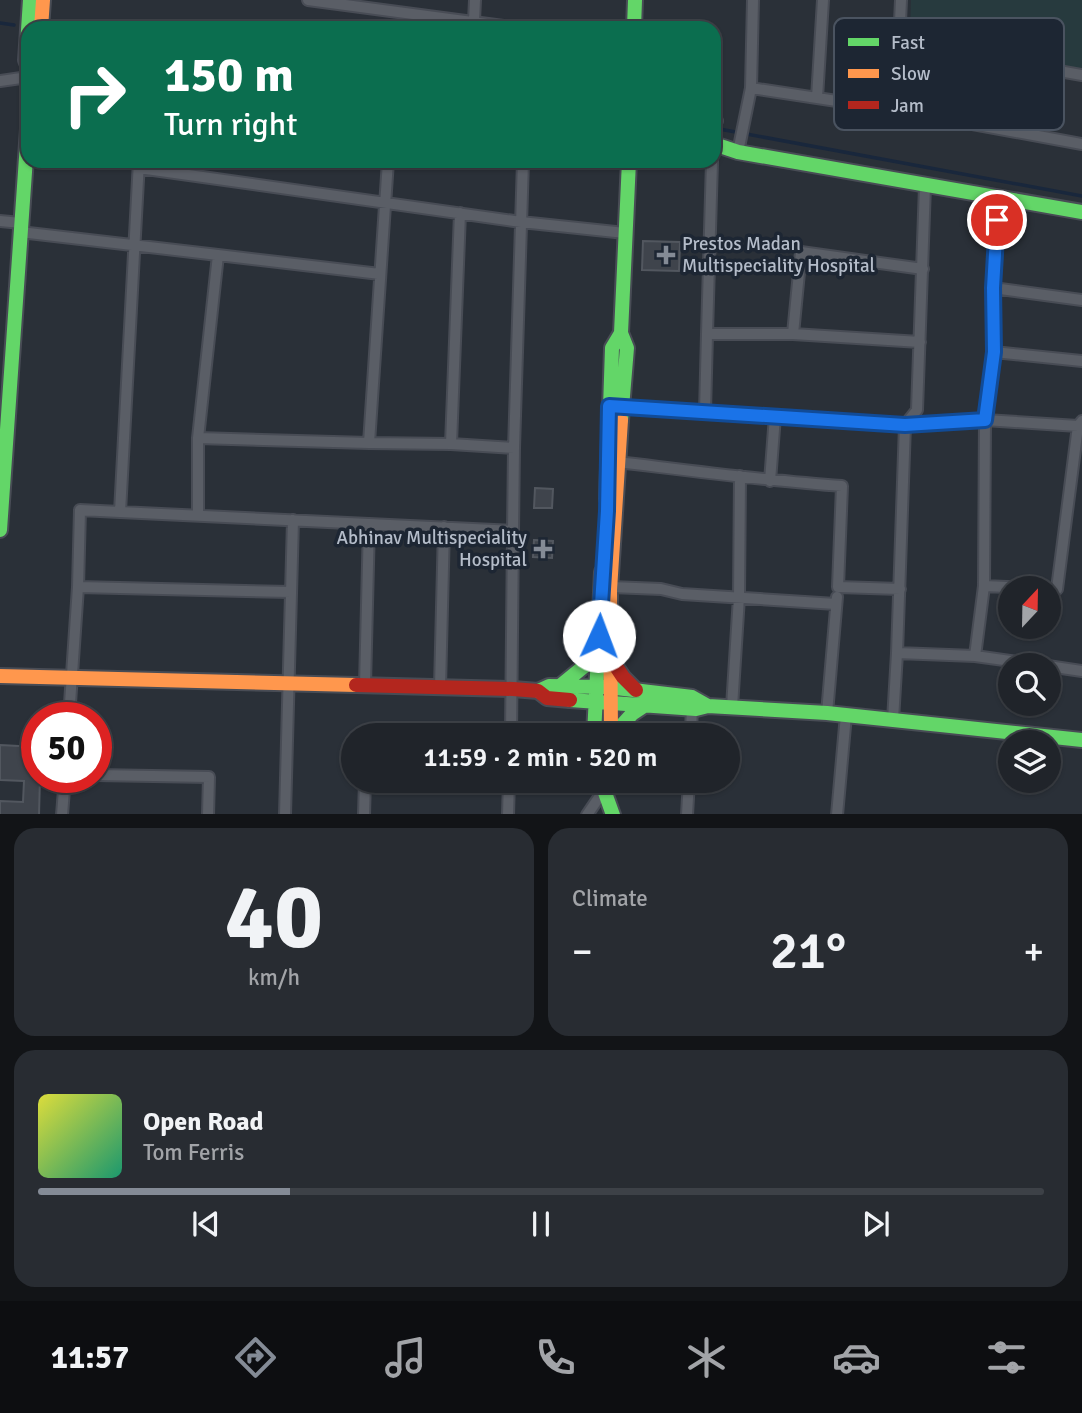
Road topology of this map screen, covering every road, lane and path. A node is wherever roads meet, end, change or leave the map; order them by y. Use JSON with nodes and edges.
{"nodes":[{"id":1,"x":30,"y":0,"type":"edge"},
{"id":2,"x":43,"y":0,"type":"edge"},
{"id":3,"x":308,"y":0,"type":"edge"},
{"id":4,"x":475,"y":0,"type":"edge"},
{"id":5,"x":635,"y":0,"type":"edge"},
{"id":6,"x":753,"y":0,"type":"edge"},
{"id":7,"x":823,"y":0,"type":"edge"},
{"id":8,"x":901,"y":0,"type":"edge"},
{"id":9,"x":345,"y":3,"type":"edge"},
{"id":10,"x":901,"y":18,"type":"edge"},
{"id":11,"x":29,"y":21,"type":"edge"},
{"id":12,"x":42,"y":21,"type":"edge"},
{"id":13,"x":474,"y":21,"type":"joint"},
{"id":14,"x":634,"y":21,"type":"edge"},
{"id":15,"x":1064,"y":72,"type":"edge"},
{"id":16,"x":1082,"y":75,"type":"edge"},
{"id":17,"x":21,"y":78,"type":"edge"},
{"id":18,"x":0,"y":80,"type":"edge"},
{"id":19,"x":751,"y":88,"type":"junction"},
{"id":20,"x":817,"y":98,"type":"junction"},
{"id":21,"x":834,"y":101,"type":"edge"},
{"id":22,"x":1005,"y":130,"type":"edge"},
{"id":23,"x":1082,"y":144,"type":"edge"},
{"id":24,"x":721,"y":145,"type":"edge"},
{"id":25,"x":739,"y":149,"type":"junction"},
{"id":26,"x":25,"y":168,"type":"edge"},
{"id":27,"x":139,"y":168,"type":"edge"},
{"id":28,"x":159,"y":168,"type":"edge"},
{"id":29,"x":387,"y":168,"type":"edge"},
{"id":30,"x":523,"y":168,"type":"edge"},
{"id":31,"x":629,"y":168,"type":"edge"},
{"id":32,"x":712,"y":168,"type":"edge"},
{"id":33,"x":925,"y":186,"type":"junction"},
{"id":34,"x":999,"y":198,"type":"junction"},
{"id":35,"x":384,"y":202,"type":"junction"},
{"id":36,"x":1082,"y":212,"type":"edge"},
{"id":37,"x":460,"y":213,"type":"junction"},
{"id":38,"x":0,"y":221,"type":"edge"},
{"id":39,"x":521,"y":222,"type":"junction"},
{"id":40,"x":21,"y":228,"type":"junction"},
{"id":41,"x":625,"y":233,"type":"junction"},
{"id":42,"x":135,"y":245,"type":"junction"},
{"id":43,"x":218,"y":255,"type":"junction"},
{"id":44,"x":923,"y":269,"type":"junction"},
{"id":45,"x":380,"y":274,"type":"junction"},
{"id":46,"x":993,"y":288,"type":"junction"},
{"id":47,"x":1082,"y":300,"type":"edge"},
{"id":48,"x":707,"y":334,"type":"junction"},
{"id":49,"x":793,"y":334,"type":"junction"},
{"id":50,"x":920,"y":342,"type":"junction"},
{"id":51,"x":994,"y":352,"type":"junction"},
{"id":52,"x":1082,"y":361,"type":"edge"},
{"id":53,"x":616,"y":406,"type":"junction"},
{"id":54,"x":705,"y":412,"type":"junction"},
{"id":55,"x":775,"y":416,"type":"junction"},
{"id":56,"x":985,"y":420,"type":"junction"},
{"id":57,"x":1080,"y":424,"type":"edge"},
{"id":58,"x":905,"y":425,"type":"junction"},
{"id":59,"x":198,"y":438,"type":"junction"},
{"id":60,"x":369,"y":443,"type":"junction"},
{"id":61,"x":451,"y":444,"type":"junction"},
{"id":62,"x":514,"y":448,"type":"junction"},
{"id":63,"x":618,"y":462,"type":"junction"},
{"id":64,"x":740,"y":476,"type":"junction"},
{"id":65,"x":770,"y":481,"type":"junction"},
{"id":66,"x":120,"y":512,"type":"junction"},
{"id":67,"x":198,"y":516,"type":"junction"},
{"id":68,"x":293,"y":520,"type":"junction"},
{"id":69,"x":369,"y":524,"type":"junction"},
{"id":70,"x":444,"y":527,"type":"junction"},
{"id":71,"x":0,"y":530,"type":"edge"},
{"id":72,"x":513,"y":531,"type":"junction"},
{"id":73,"x":1059,"y":576,"type":"edge"},
{"id":74,"x":984,"y":586,"type":"junction"},
{"id":75,"x":78,"y":587,"type":"junction"},
{"id":76,"x":611,"y":587,"type":"junction"},
{"id":77,"x":838,"y":587,"type":"junction"},
{"id":78,"x":998,"y":587,"type":"edge"},
{"id":79,"x":900,"y":589,"type":"junction"},
{"id":80,"x":291,"y":592,"type":"junction"},
{"id":81,"x":739,"y":597,"type":"junction"},
{"id":82,"x":836,"y":604,"type":"junction"},
{"id":83,"x":897,"y":653,"type":"junction"},
{"id":84,"x":603,"y":655,"type":"junction"},
{"id":85,"x":975,"y":656,"type":"junction"},
{"id":86,"x":998,"y":659,"type":"edge"},
{"id":87,"x":1061,"y":668,"type":"edge"},
{"id":88,"x":1082,"y":671,"type":"edge"},
{"id":89,"x":0,"y":676,"type":"edge"},
{"id":90,"x":73,"y":677,"type":"junction"},
{"id":91,"x":288,"y":683,"type":"junction"},
{"id":92,"x":365,"y":685,"type":"junction"},
{"id":93,"x":560,"y":686,"type":"junction"},
{"id":94,"x":440,"y":687,"type":"junction"},
{"id":95,"x":513,"y":689,"type":"junction"},
{"id":96,"x":636,"y":690,"type":"junction"},
{"id":97,"x":538,"y":691,"type":"junction"},
{"id":98,"x":602,"y":694,"type":"junction"},
{"id":99,"x":71,"y":702,"type":"edge"},
{"id":100,"x":692,"y":703,"type":"junction"},
{"id":101,"x":648,"y":704,"type":"junction"},
{"id":102,"x":732,"y":707,"type":"junction"},
{"id":103,"x":827,"y":713,"type":"junction"},
{"id":104,"x":846,"y":715,"type":"junction"},
{"id":105,"x":893,"y":720,"type":"junction"},
{"id":106,"x":512,"y":723,"type":"edge"},
{"id":107,"x":596,"y":723,"type":"edge"},
{"id":108,"x":609,"y":723,"type":"edge"},
{"id":109,"x":623,"y":723,"type":"edge"},
{"id":110,"x":691,"y":723,"type":"edge"},
{"id":111,"x":1082,"y":740,"type":"edge"},
{"id":112,"x":112,"y":775,"type":"edge"},
{"id":113,"x":64,"y":793,"type":"edge"},
{"id":114,"x":365,"y":793,"type":"edge"},
{"id":115,"x":509,"y":793,"type":"edge"},
{"id":116,"x":599,"y":793,"type":"edge"},
{"id":117,"x":604,"y":793,"type":"edge"},
{"id":118,"x":606,"y":793,"type":"edge"},
{"id":119,"x":688,"y":793,"type":"edge"},
{"id":120,"x":62,"y":814,"type":"edge"},
{"id":121,"x":208,"y":814,"type":"edge"},
{"id":122,"x":285,"y":814,"type":"edge"},
{"id":123,"x":364,"y":814,"type":"edge"},
{"id":124,"x":508,"y":814,"type":"edge"},
{"id":125,"x":587,"y":814,"type":"edge"},
{"id":126,"x":604,"y":814,"type":"edge"},
{"id":127,"x":613,"y":814,"type":"edge"},
{"id":128,"x":687,"y":814,"type":"edge"},
{"id":129,"x":837,"y":814,"type":"edge"}],
"edges":[{"from":1,"to":11,"type":"street"},
{"from":2,"to":12,"type":"street"},
{"from":3,"to":9,"type":"street"},
{"from":4,"to":13,"type":"street"},
{"from":5,"to":14,"type":"street"},
{"from":6,"to":19,"type":"street"},
{"from":7,"to":20,"type":"street"},
{"from":8,"to":10,"type":"street"},
{"from":9,"to":13,"type":"street"},
{"from":15,"to":16,"type":"street"},
{"from":17,"to":18,"type":"street"},
{"from":19,"to":20,"type":"street"},
{"from":19,"to":25,"type":"street"},
{"from":20,"to":21,"type":"street"},
{"from":22,"to":23,"type":"street"},
{"from":24,"to":25,"type":"street"},
{"from":25,"to":33,"type":"street"},
{"from":26,"to":40,"type":"street"},
{"from":27,"to":42,"type":"street"},
{"from":28,"to":35,"type":"street"},
{"from":29,"to":35,"type":"street"},
{"from":30,"to":39,"type":"street"},
{"from":31,"to":41,"type":"street"},
{"from":32,"to":48,"type":"street"},
{"from":33,"to":34,"type":"street"},
{"from":33,"to":44,"type":"street"},
{"from":34,"to":36,"type":"street"},
{"from":34,"to":46,"type":"street"},
{"from":35,"to":37,"type":"street"},
{"from":35,"to":45,"type":"street"},
{"from":37,"to":39,"type":"street"},
{"from":37,"to":61,"type":"street"},
{"from":38,"to":40,"type":"street"},
{"from":39,"to":41,"type":"street"},
{"from":39,"to":62,"type":"street"},
{"from":40,"to":42,"type":"street"},
{"from":40,"to":71,"type":"street"},
{"from":41,"to":53,"type":"street"},
{"from":42,"to":43,"type":"street"},
{"from":42,"to":66,"type":"street"},
{"from":43,"to":45,"type":"street"},
{"from":43,"to":59,"type":"street"},
{"from":44,"to":49,"type":"street"},
{"from":44,"to":50,"type":"street"},
{"from":45,"to":60,"type":"street"},
{"from":46,"to":47,"type":"street"},
{"from":46,"to":51,"type":"street"},
{"from":48,"to":49,"type":"street"},
{"from":48,"to":54,"type":"street"},
{"from":49,"to":50,"type":"street"},
{"from":50,"to":58,"type":"street"},
{"from":51,"to":52,"type":"street"},
{"from":51,"to":56,"type":"street"},
{"from":53,"to":54,"type":"street"},
{"from":53,"to":63,"type":"street"},
{"from":53,"to":84,"type":"street"},
{"from":54,"to":55,"type":"street"},
{"from":55,"to":58,"type":"street"},
{"from":55,"to":65,"type":"street"},
{"from":56,"to":57,"type":"street"},
{"from":56,"to":58,"type":"street"},
{"from":56,"to":74,"type":"street"},
{"from":57,"to":73,"type":"street"},
{"from":58,"to":79,"type":"street"},
{"from":59,"to":60,"type":"street"},
{"from":59,"to":67,"type":"street"},
{"from":60,"to":61,"type":"street"},
{"from":61,"to":62,"type":"street"},
{"from":62,"to":72,"type":"street"},
{"from":63,"to":64,"type":"street"},
{"from":63,"to":76,"type":"street"},
{"from":64,"to":65,"type":"street"},
{"from":64,"to":81,"type":"street"},
{"from":65,"to":77,"type":"street"},
{"from":66,"to":67,"type":"street"},
{"from":66,"to":75,"type":"street"},
{"from":67,"to":68,"type":"street"},
{"from":68,"to":69,"type":"street"},
{"from":68,"to":80,"type":"street"},
{"from":69,"to":70,"type":"street"},
{"from":69,"to":92,"type":"street"},
{"from":70,"to":72,"type":"street"},
{"from":70,"to":94,"type":"street"},
{"from":72,"to":95,"type":"street"},
{"from":74,"to":78,"type":"street"},
{"from":74,"to":85,"type":"street"},
{"from":75,"to":80,"type":"street"},
{"from":75,"to":90,"type":"street"},
{"from":76,"to":81,"type":"street"},
{"from":76,"to":84,"type":"street"},
{"from":77,"to":79,"type":"street"},
{"from":77,"to":82,"type":"street"},
{"from":79,"to":83,"type":"street"},
{"from":80,"to":91,"type":"street"},
{"from":81,"to":82,"type":"street"},
{"from":81,"to":102,"type":"street"},
{"from":82,"to":103,"type":"street"},
{"from":83,"to":85,"type":"street"},
{"from":83,"to":105,"type":"street"},
{"from":84,"to":93,"type":"street"},
{"from":84,"to":96,"type":"street"},
{"from":84,"to":98,"type":"street"},
{"from":85,"to":86,"type":"street"},
{"from":87,"to":88,"type":"street"},
{"from":89,"to":90,"type":"street"},
{"from":90,"to":91,"type":"street"},
{"from":90,"to":99,"type":"street"},
{"from":91,"to":92,"type":"street"},
{"from":91,"to":122,"type":"street"},
{"from":92,"to":94,"type":"street"},
{"from":93,"to":97,"type":"street"},
{"from":93,"to":98,"type":"street"},
{"from":94,"to":95,"type":"street"},
{"from":95,"to":97,"type":"street"},
{"from":95,"to":106,"type":"street"},
{"from":96,"to":98,"type":"street"},
{"from":96,"to":100,"type":"street"},
{"from":97,"to":98,"type":"street"},
{"from":98,"to":101,"type":"street"},
{"from":98,"to":107,"type":"street"},
{"from":98,"to":108,"type":"street"},
{"from":100,"to":101,"type":"street"},
{"from":100,"to":102,"type":"street"},
{"from":100,"to":110,"type":"street"},
{"from":101,"to":109,"type":"street"},
{"from":102,"to":103,"type":"street"},
{"from":103,"to":104,"type":"street"},
{"from":104,"to":105,"type":"street"},
{"from":104,"to":129,"type":"street"},
{"from":105,"to":111,"type":"street"},
{"from":112,"to":121,"type":"street"},
{"from":113,"to":120,"type":"street"},
{"from":114,"to":123,"type":"street"},
{"from":115,"to":124,"type":"street"},
{"from":116,"to":125,"type":"street"},
{"from":117,"to":126,"type":"street"},
{"from":118,"to":127,"type":"street"},
{"from":119,"to":128,"type":"street"}]}
